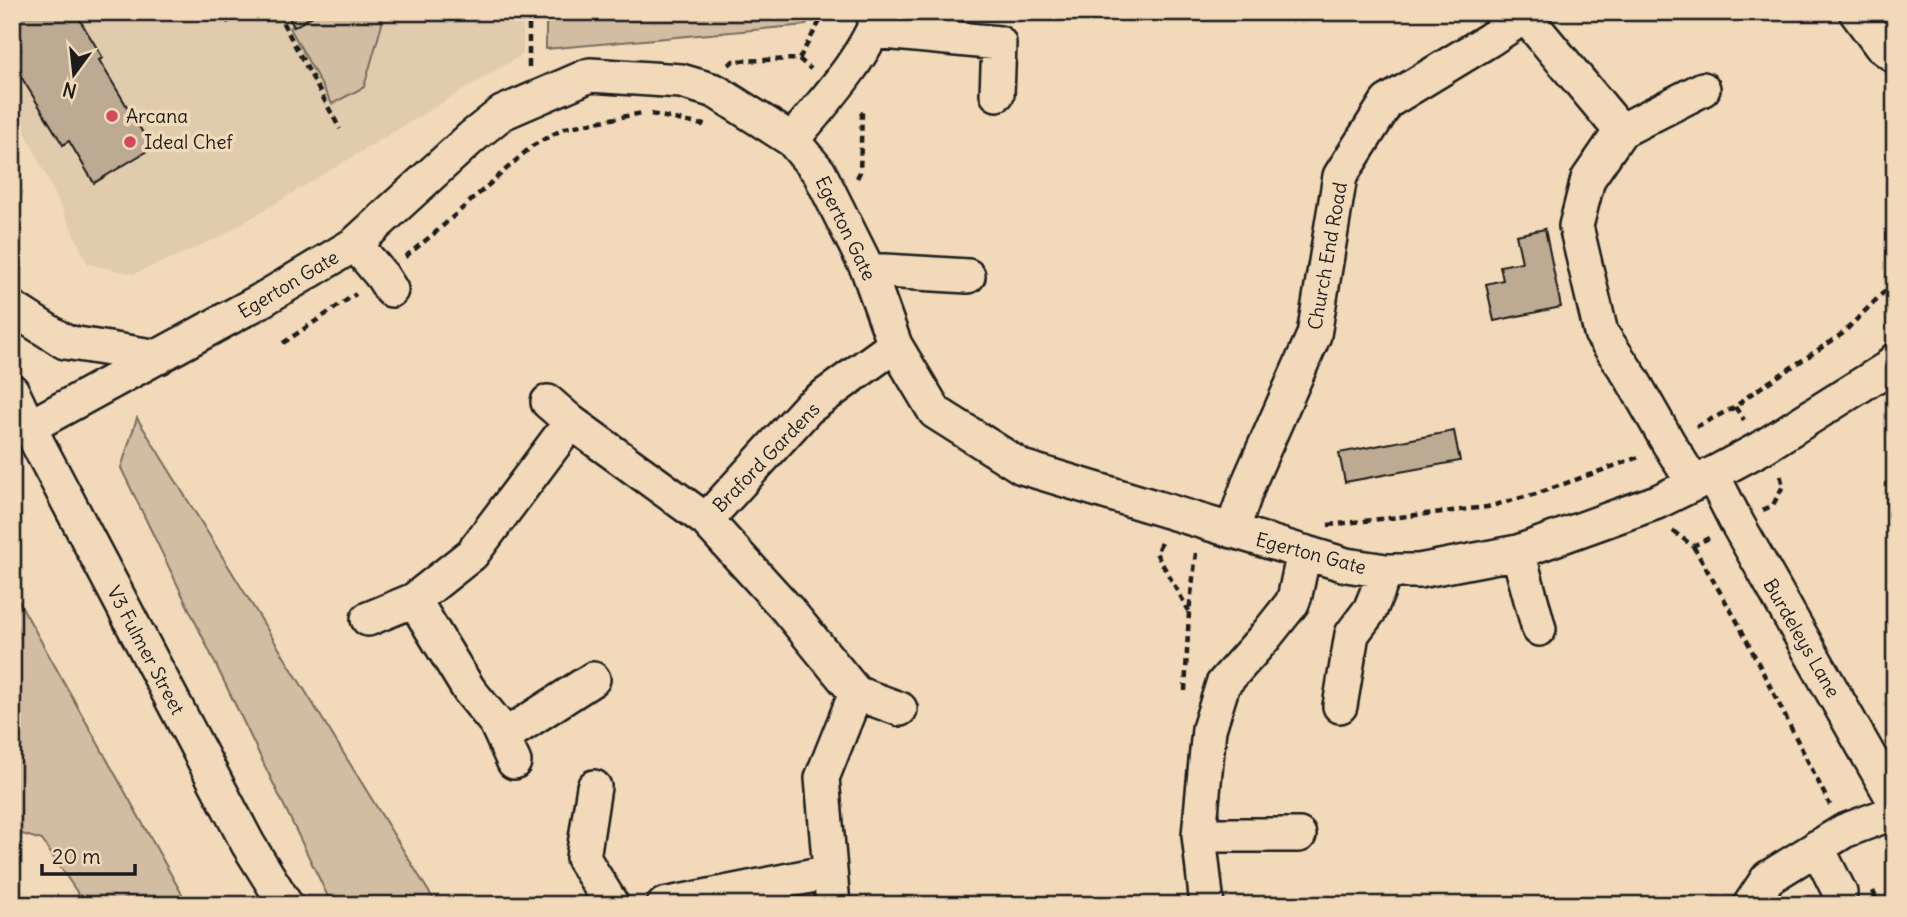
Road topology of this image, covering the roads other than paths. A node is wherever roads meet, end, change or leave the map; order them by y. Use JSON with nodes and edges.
{"nodes":[{"id":1,"x":1856,"y":12,"type":"edge"},
{"id":2,"x":1527,"y":14,"type":"edge"},
{"id":3,"x":877,"y":22,"type":"edge"},
{"id":4,"x":1895,"y":56,"type":"edge"},
{"id":5,"x":1703,"y":89,"type":"dead end"},
{"id":6,"x":997,"y":94,"type":"dead end"},
{"id":7,"x":1620,"y":131,"type":"junction"},
{"id":8,"x":792,"y":140,"type":"junction"},
{"id":9,"x":355,"y":244,"type":"junction"},
{"id":10,"x":868,"y":270,"type":"junction"},
{"id":11,"x":968,"y":276,"type":"dead end"},
{"id":12,"x":387,"y":283,"type":"road end"},
{"id":13,"x":12,"y":308,"type":"edge"},
{"id":14,"x":895,"y":345,"type":"junction"},
{"id":15,"x":159,"y":357,"type":"junction"},
{"id":16,"x":1892,"y":368,"type":"edge"},
{"id":17,"x":12,"y":391,"type":"edge"},
{"id":18,"x":29,"y":427,"type":"junction"},
{"id":19,"x":1703,"y":479,"type":"junction"},
{"id":20,"x":706,"y":520,"type":"junction"},
{"id":21,"x":1232,"y":531,"type":"junction"},
{"id":22,"x":1304,"y":552,"type":"junction"},
{"id":23,"x":1518,"y":552,"type":"junction"},
{"id":24,"x":1386,"y":571,"type":"junction"},
{"id":25,"x":414,"y":600,"type":"junction"},
{"id":26,"x":369,"y":619,"type":"dead end"},
{"id":27,"x":1539,"y":629,"type":"dead end"},
{"id":28,"x":593,"y":679,"type":"dead end"},
{"id":29,"x":856,"y":693,"type":"junction"},
{"id":30,"x":1340,"y":706,"type":"dead end"},
{"id":31,"x":900,"y":709,"type":"dead end"},
{"id":32,"x":594,"y":787,"type":"dead end"},
{"id":33,"x":1895,"y":802,"type":"edge"},
{"id":34,"x":1895,"y":812,"type":"edge"},
{"id":35,"x":1199,"y":835,"type":"junction"},
{"id":36,"x":1299,"y":835,"type":"dead end"},
{"id":37,"x":1830,"y":839,"type":"junction"},
{"id":38,"x":830,"y":872,"type":"junction"},
{"id":39,"x":1854,"y":887,"type":"road end"},
{"id":40,"x":286,"y":905,"type":"edge"},
{"id":41,"x":612,"y":905,"type":"edge"},
{"id":42,"x":664,"y":905,"type":"edge"},
{"id":43,"x":833,"y":905,"type":"edge"},
{"id":44,"x":1207,"y":905,"type":"edge"},
{"id":45,"x":1750,"y":905,"type":"edge"}],
"edges":[{"from":1,"to":4,"type":"street"},
{"from":2,"to":7,"type":"street"},
{"from":2,"to":21,"type":"street","name":"Church End Road"},
{"from":3,"to":6,"type":"street"},
{"from":3,"to":8,"type":"street"},
{"from":5,"to":7,"type":"street"},
{"from":7,"to":19,"type":"street","name":"Burdeleys Lane"},
{"from":8,"to":9,"type":"street","name":"Egerton Gate"},
{"from":8,"to":10,"type":"street","name":"Egerton Gate"},
{"from":9,"to":12,"type":"street"},
{"from":9,"to":15,"type":"street","name":"Egerton Gate"},
{"from":10,"to":11,"type":"street"},
{"from":10,"to":14,"type":"street","name":"Egerton Gate"},
{"from":13,"to":15,"type":"street"},
{"from":14,"to":20,"type":"street","name":"Braford Gardens"},
{"from":14,"to":21,"type":"street","name":"Egerton Gate"},
{"from":15,"to":18,"type":"street","name":"Egerton Gate"},
{"from":16,"to":19,"type":"street","name":"Egerton Gate"},
{"from":17,"to":18,"type":"street","name":"V3 Fulmer Street"},
{"from":18,"to":40,"type":"street","name":"V3 Fulmer Street"},
{"from":19,"to":23,"type":"street","name":"Egerton Gate"},
{"from":19,"to":33,"type":"street","name":"Burdeleys Lane"},
{"from":20,"to":25,"type":"street","name":"Braford Gardens"},
{"from":20,"to":29,"type":"street","name":"Braford Gardens"},
{"from":21,"to":22,"type":"street","name":"Egerton Gate"},
{"from":22,"to":24,"type":"street","name":"Egerton Gate"},
{"from":22,"to":35,"type":"street"},
{"from":23,"to":24,"type":"street","name":"Egerton Gate"},
{"from":23,"to":27,"type":"street"},
{"from":24,"to":30,"type":"street"},
{"from":25,"to":26,"type":"street","name":"Braford Gardens"},
{"from":25,"to":28,"type":"street"},
{"from":29,"to":31,"type":"street"},
{"from":29,"to":38,"type":"street"},
{"from":32,"to":41,"type":"street"},
{"from":34,"to":37,"type":"street"},
{"from":35,"to":36,"type":"street"},
{"from":35,"to":44,"type":"street"},
{"from":37,"to":39,"type":"street"},
{"from":37,"to":45,"type":"street"},
{"from":38,"to":42,"type":"street"},
{"from":38,"to":43,"type":"street"}]}
